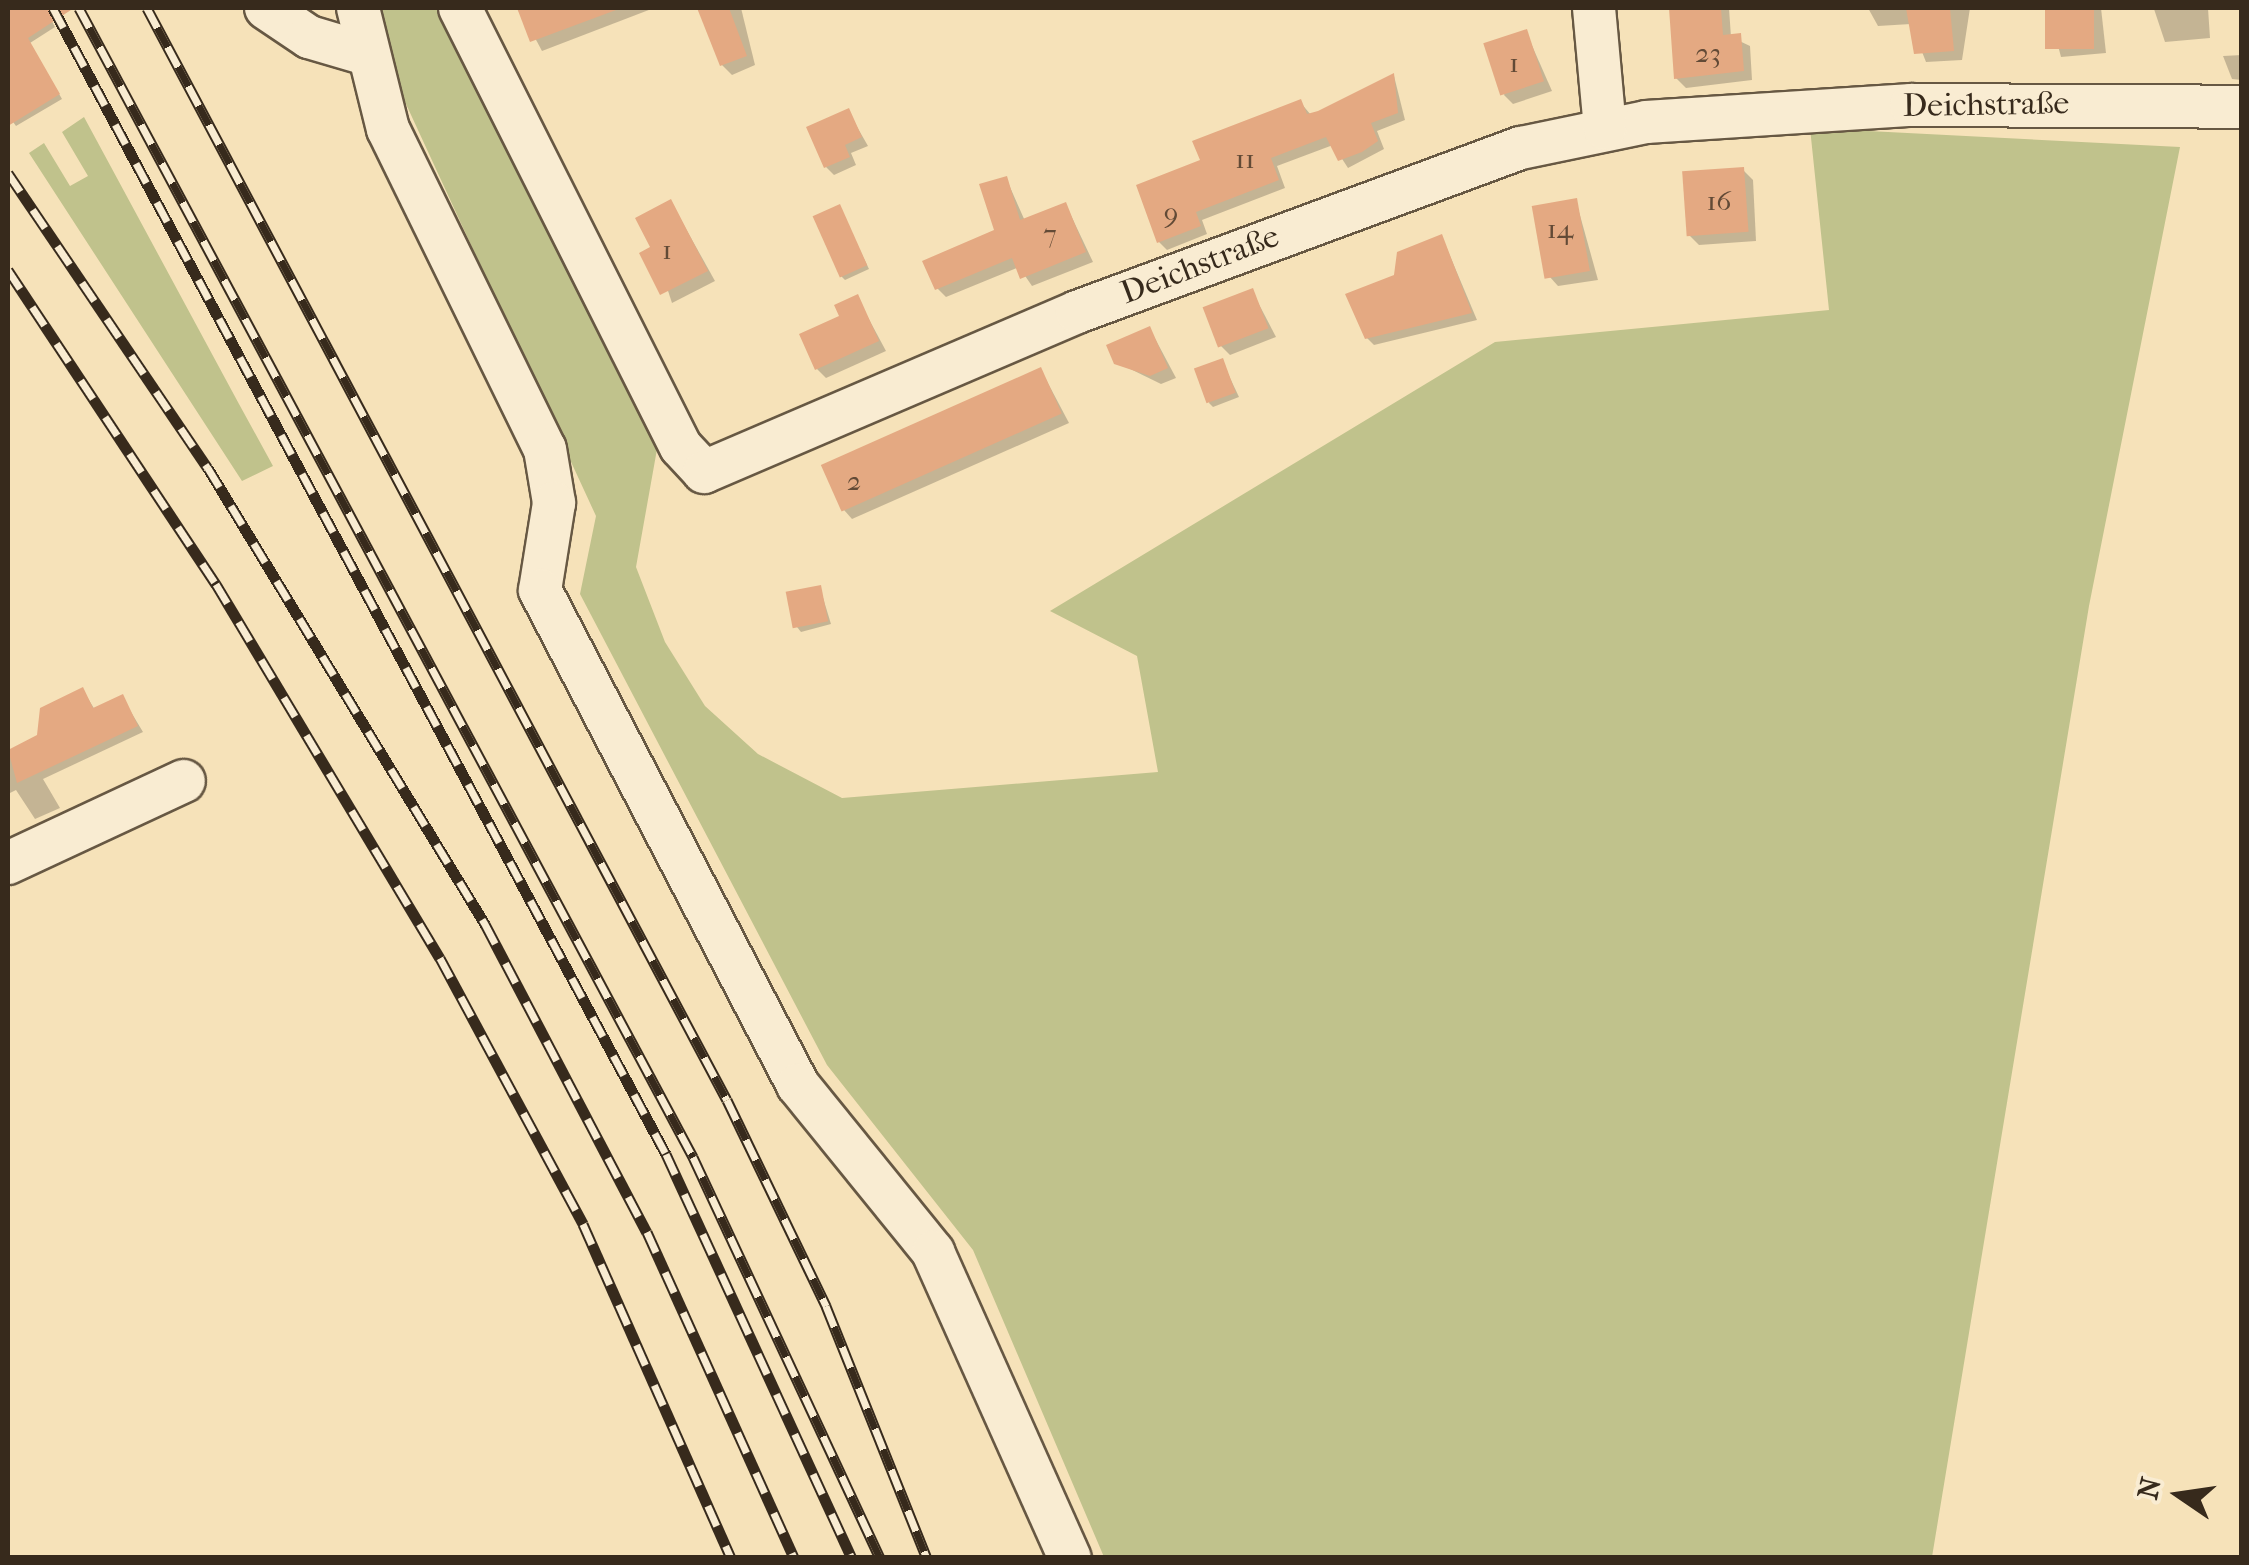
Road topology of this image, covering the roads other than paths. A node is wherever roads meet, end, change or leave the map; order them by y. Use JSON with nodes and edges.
{"nodes":[{"id":1,"x":266,"y":8,"type":"edge"},
{"id":2,"x":358,"y":8,"type":"edge"},
{"id":3,"x":460,"y":8,"type":"edge"},
{"id":4,"x":1594,"y":8,"type":"edge"},
{"id":5,"x":363,"y":53,"type":"junction"},
{"id":6,"x":2242,"y":107,"type":"edge"},
{"id":7,"x":1605,"y":129,"type":"junction"},
{"id":8,"x":184,"y":781,"type":"dead end"},
{"id":9,"x":8,"y":863,"type":"edge"},
{"id":10,"x":1070,"y":1558,"type":"edge"}],
"edges":[{"from":1,"to":5,"type":"street"},
{"from":2,"to":5,"type":"street"},
{"from":3,"to":7,"type":"street","name":"Deichstraße"},
{"from":4,"to":7,"type":"street"},
{"from":5,"to":10,"type":"street"},
{"from":6,"to":7,"type":"street","name":"Deichstraße"},
{"from":8,"to":9,"type":"street"}]}
